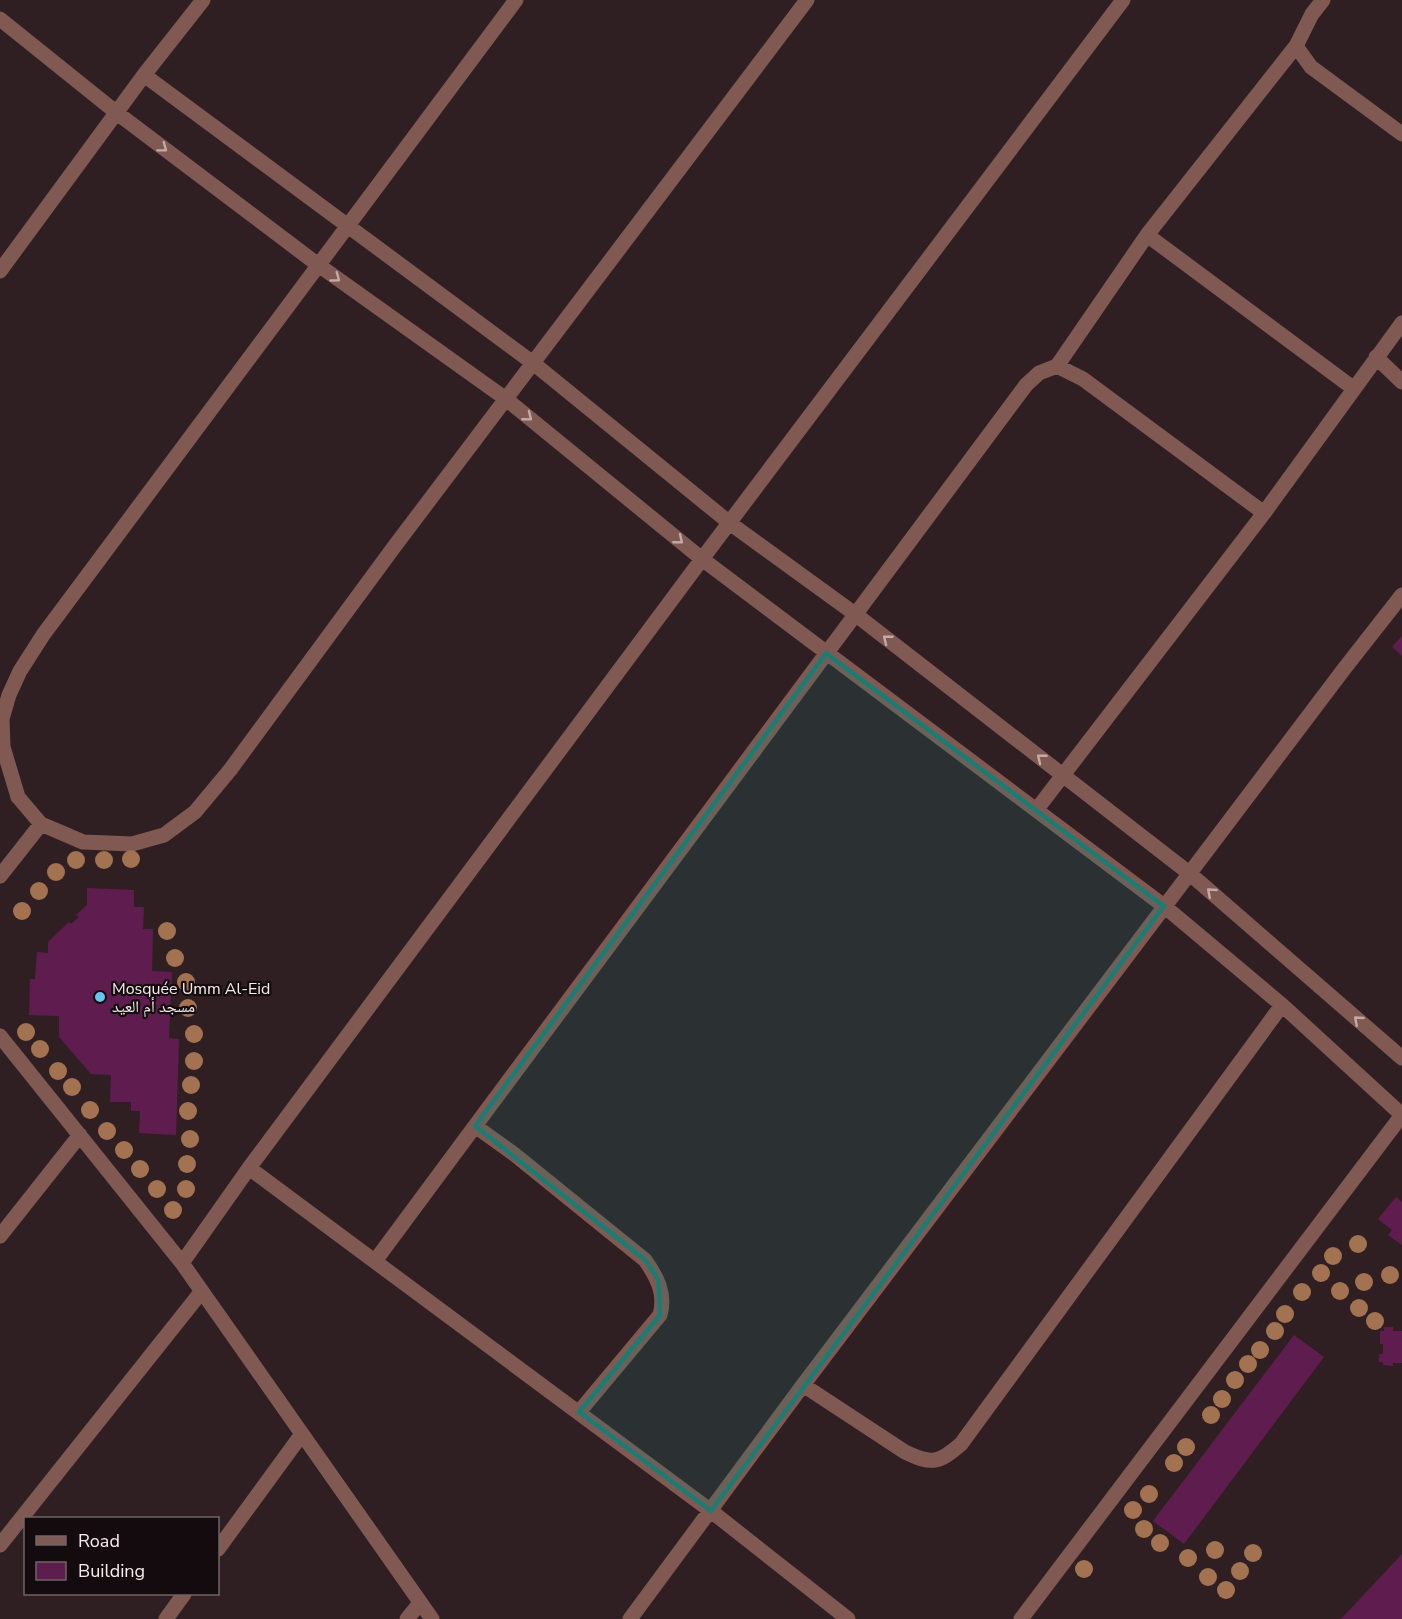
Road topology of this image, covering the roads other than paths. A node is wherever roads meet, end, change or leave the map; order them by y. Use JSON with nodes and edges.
{"nodes":[{"id":1,"x":203,"y":0,"type":"edge"},
{"id":2,"x":516,"y":0,"type":"edge"},
{"id":3,"x":807,"y":0,"type":"edge"},
{"id":4,"x":1123,"y":0,"type":"edge"},
{"id":5,"x":1323,"y":0,"type":"edge"},
{"id":6,"x":0,"y":18,"type":"edge"},
{"id":7,"x":1296,"y":46,"type":"junction"},
{"id":8,"x":144,"y":75,"type":"junction"},
{"id":9,"x":117,"y":112,"type":"junction"},
{"id":10,"x":1402,"y":134,"type":"edge"},
{"id":11,"x":346,"y":225,"type":"junction"},
{"id":12,"x":1146,"y":235,"type":"junction"},
{"id":13,"x":317,"y":264,"type":"junction"},
{"id":14,"x":0,"y":271,"type":"edge"},
{"id":15,"x":1402,"y":323,"type":"edge"},
{"id":16,"x":1376,"y":357,"type":"junction"},
{"id":17,"x":533,"y":363,"type":"junction"},
{"id":18,"x":1057,"y":366,"type":"junction"},
{"id":19,"x":1402,"y":382,"type":"edge"},
{"id":20,"x":1353,"y":388,"type":"junction"},
{"id":21,"x":506,"y":399,"type":"junction"},
{"id":22,"x":1264,"y":513,"type":"junction"},
{"id":23,"x":731,"y":524,"type":"junction"},
{"id":24,"x":702,"y":560,"type":"junction"},
{"id":25,"x":1402,"y":595,"type":"edge"},
{"id":26,"x":855,"y":614,"type":"junction"},
{"id":27,"x":826,"y":653,"type":"junction"},
{"id":28,"x":1064,"y":776,"type":"junction"},
{"id":29,"x":1037,"y":809,"type":"junction"},
{"id":30,"x":41,"y":824,"type":"junction"},
{"id":31,"x":1189,"y":873,"type":"junction"},
{"id":32,"x":0,"y":876,"type":"edge"},
{"id":33,"x":1164,"y":906,"type":"junction"},
{"id":34,"x":1282,"y":1005,"type":"junction"},
{"id":35,"x":0,"y":1036,"type":"edge"},
{"id":36,"x":1402,"y":1058,"type":"edge"},
{"id":37,"x":1402,"y":1115,"type":"edge"},
{"id":38,"x":475,"y":1126,"type":"junction"},
{"id":39,"x":80,"y":1135,"type":"junction"},
{"id":40,"x":249,"y":1168,"type":"junction"},
{"id":41,"x":0,"y":1236,"type":"edge"},
{"id":42,"x":375,"y":1261,"type":"junction"},
{"id":43,"x":182,"y":1263,"type":"junction"},
{"id":44,"x":202,"y":1292,"type":"junction"},
{"id":45,"x":803,"y":1384,"type":"junction"},
{"id":46,"x":579,"y":1412,"type":"junction"},
{"id":47,"x":302,"y":1434,"type":"junction"},
{"id":48,"x":711,"y":1511,"type":"junction"},
{"id":49,"x":0,"y":1545,"type":"edge"},
{"id":50,"x":219,"y":1548,"type":"edge"},
{"id":51,"x":183,"y":1595,"type":"edge"},
{"id":52,"x":420,"y":1603,"type":"junction"},
{"id":53,"x":166,"y":1619,"type":"edge"},
{"id":54,"x":407,"y":1619,"type":"edge"},
{"id":55,"x":432,"y":1619,"type":"edge"},
{"id":56,"x":630,"y":1619,"type":"edge"},
{"id":57,"x":848,"y":1619,"type":"edge"},
{"id":58,"x":1021,"y":1619,"type":"edge"}],
"edges":[{"from":1,"to":8,"type":"street"},
{"from":2,"to":11,"type":"street"},
{"from":3,"to":17,"type":"street"},
{"from":4,"to":23,"type":"street"},
{"from":5,"to":7,"type":"street"},
{"from":6,"to":9,"type":"street"},
{"from":7,"to":10,"type":"street"},
{"from":7,"to":12,"type":"street"},
{"from":8,"to":9,"type":"street"},
{"from":8,"to":11,"type":"street"},
{"from":9,"to":13,"type":"street","one_way":true},
{"from":9,"to":14,"type":"street"},
{"from":11,"to":13,"type":"street"},
{"from":11,"to":17,"type":"street"},
{"from":12,"to":18,"type":"street"},
{"from":12,"to":20,"type":"street"},
{"from":13,"to":21,"type":"street","one_way":true},
{"from":13,"to":30,"type":"street"},
{"from":15,"to":16,"type":"street"},
{"from":16,"to":19,"type":"street"},
{"from":16,"to":20,"type":"street"},
{"from":17,"to":21,"type":"street"},
{"from":17,"to":23,"type":"street"},
{"from":18,"to":22,"type":"street"},
{"from":18,"to":26,"type":"street"},
{"from":20,"to":22,"type":"street"},
{"from":21,"to":24,"type":"street","one_way":true},
{"from":21,"to":30,"type":"street"},
{"from":22,"to":28,"type":"street"},
{"from":23,"to":24,"type":"street"},
{"from":23,"to":26,"type":"street"},
{"from":24,"to":27,"type":"street"},
{"from":24,"to":40,"type":"street"},
{"from":25,"to":31,"type":"street"},
{"from":26,"to":27,"type":"street"},
{"from":28,"to":26,"type":"street","one_way":true},
{"from":27,"to":29,"type":"street"},
{"from":27,"to":38,"type":"street"},
{"from":28,"to":29,"type":"street"},
{"from":28,"to":31,"type":"street"},
{"from":29,"to":33,"type":"street"},
{"from":30,"to":32,"type":"street"},
{"from":31,"to":33,"type":"street"},
{"from":36,"to":31,"type":"street","one_way":true},
{"from":33,"to":34,"type":"street"},
{"from":33,"to":45,"type":"street"},
{"from":34,"to":37,"type":"street"},
{"from":34,"to":45,"type":"street"},
{"from":35,"to":39,"type":"street"},
{"from":37,"to":58,"type":"street"},
{"from":38,"to":42,"type":"street"},
{"from":38,"to":46,"type":"street"},
{"from":39,"to":41,"type":"street"},
{"from":39,"to":43,"type":"street"},
{"from":40,"to":42,"type":"street"},
{"from":40,"to":43,"type":"street"},
{"from":42,"to":46,"type":"street"},
{"from":43,"to":44,"type":"street"},
{"from":44,"to":47,"type":"street"},
{"from":44,"to":49,"type":"street"},
{"from":45,"to":48,"type":"street"},
{"from":46,"to":48,"type":"street"},
{"from":47,"to":50,"type":"street"},
{"from":47,"to":52,"type":"street"},
{"from":48,"to":56,"type":"street"},
{"from":48,"to":57,"type":"street"},
{"from":51,"to":53,"type":"street"},
{"from":52,"to":54,"type":"street"},
{"from":52,"to":55,"type":"street"}]}
